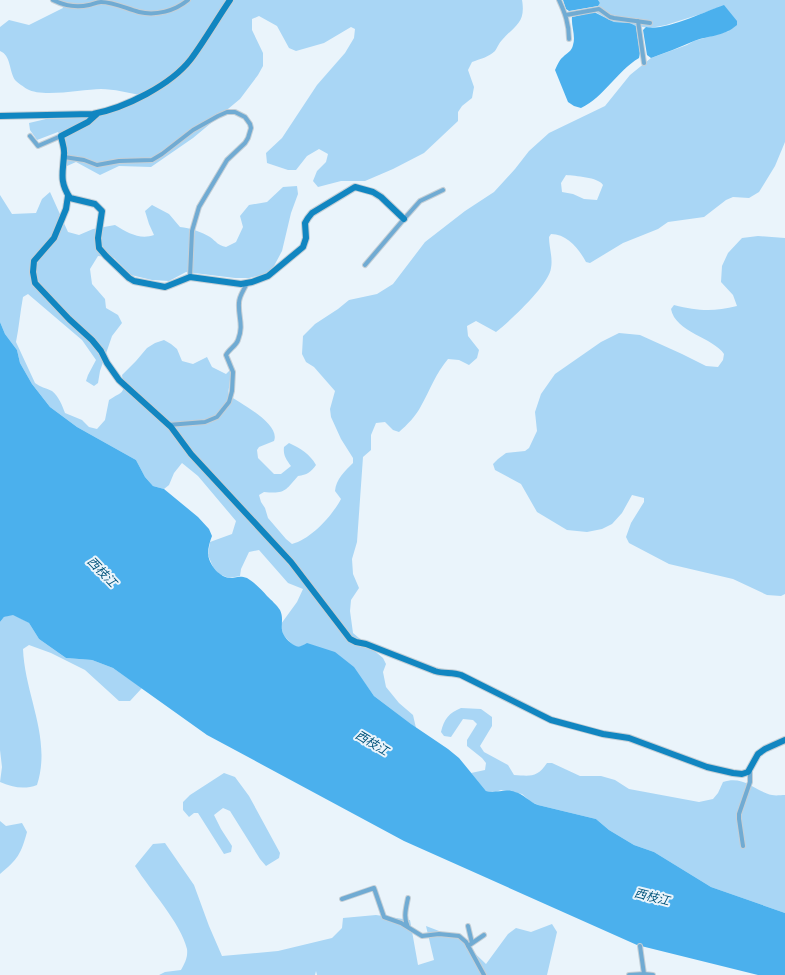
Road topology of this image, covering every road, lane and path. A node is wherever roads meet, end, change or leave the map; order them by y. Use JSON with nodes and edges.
{"nodes":[{"id":1,"x":54,"y":0,"type":"edge"},
{"id":2,"x":188,"y":0,"type":"edge"},
{"id":3,"x":230,"y":0,"type":"edge"},
{"id":4,"x":559,"y":0,"type":"edge"},
{"id":5,"x":566,"y":16,"type":"junction"},
{"id":6,"x":638,"y":21,"type":"junction"},
{"id":7,"x":650,"y":23,"type":"dead end"},
{"id":8,"x":569,"y":38,"type":"dead end"},
{"id":9,"x":644,"y":63,"type":"dead end"},
{"id":10,"x":98,"y":113,"type":"junction"},
{"id":11,"x":0,"y":116,"type":"edge"},
{"id":12,"x":30,"y":136,"type":"dead end"},
{"id":13,"x":61,"y":136,"type":"junction"},
{"id":14,"x":64,"y":157,"type":"junction"},
{"id":15,"x":444,"y":190,"type":"dead end"},
{"id":16,"x":68,"y":196,"type":"junction"},
{"id":17,"x":404,"y":219,"type":"junction"},
{"id":18,"x":365,"y":265,"type":"dead end"},
{"id":19,"x":190,"y":277,"type":"junction"},
{"id":20,"x":247,"y":283,"type":"junction"},
{"id":21,"x":168,"y":425,"type":"junction"},
{"id":22,"x":785,"y":740,"type":"edge"},
{"id":23,"x":750,"y":769,"type":"junction"},
{"id":24,"x":743,"y":846,"type":"dead end"},
{"id":25,"x":408,"y":898,"type":"dead end"},
{"id":26,"x":342,"y":899,"type":"dead end"},
{"id":27,"x":468,"y":926,"type":"dead end"},
{"id":28,"x":408,"y":927,"type":"junction"},
{"id":29,"x":484,"y":935,"type":"dead end"},
{"id":30,"x":472,"y":943,"type":"junction"},
{"id":31,"x":468,"y":946,"type":"junction"},
{"id":32,"x":640,"y":946,"type":"dead end"},
{"id":33,"x":644,"y":974,"type":"junction"},
{"id":34,"x":484,"y":975,"type":"edge"},
{"id":35,"x":629,"y":975,"type":"edge"},
{"id":36,"x":653,"y":975,"type":"edge"}],
"edges":[{"from":1,"to":2,"type":"street"},
{"from":3,"to":10,"type":"street"},
{"from":4,"to":5,"type":"street"},
{"from":5,"to":6,"type":"street"},
{"from":5,"to":8,"type":"street"},
{"from":6,"to":7,"type":"street"},
{"from":6,"to":9,"type":"street"},
{"from":10,"to":11,"type":"street"},
{"from":10,"to":13,"type":"street"},
{"from":12,"to":13,"type":"street"},
{"from":13,"to":14,"type":"street"},
{"from":14,"to":16,"type":"street"},
{"from":14,"to":19,"type":"street"},
{"from":15,"to":17,"type":"street"},
{"from":16,"to":19,"type":"street"},
{"from":16,"to":21,"type":"street"},
{"from":17,"to":18,"type":"street"},
{"from":17,"to":20,"type":"street"},
{"from":19,"to":20,"type":"street"},
{"from":20,"to":21,"type":"street"},
{"from":21,"to":23,"type":"street"},
{"from":22,"to":23,"type":"street"},
{"from":23,"to":24,"type":"street"},
{"from":25,"to":28,"type":"street"},
{"from":26,"to":28,"type":"street"},
{"from":27,"to":30,"type":"street"},
{"from":28,"to":31,"type":"street"},
{"from":29,"to":30,"type":"street"},
{"from":30,"to":31,"type":"street"},
{"from":31,"to":34,"type":"street"},
{"from":32,"to":33,"type":"street"},
{"from":33,"to":35,"type":"street"},
{"from":33,"to":36,"type":"street"}]}
